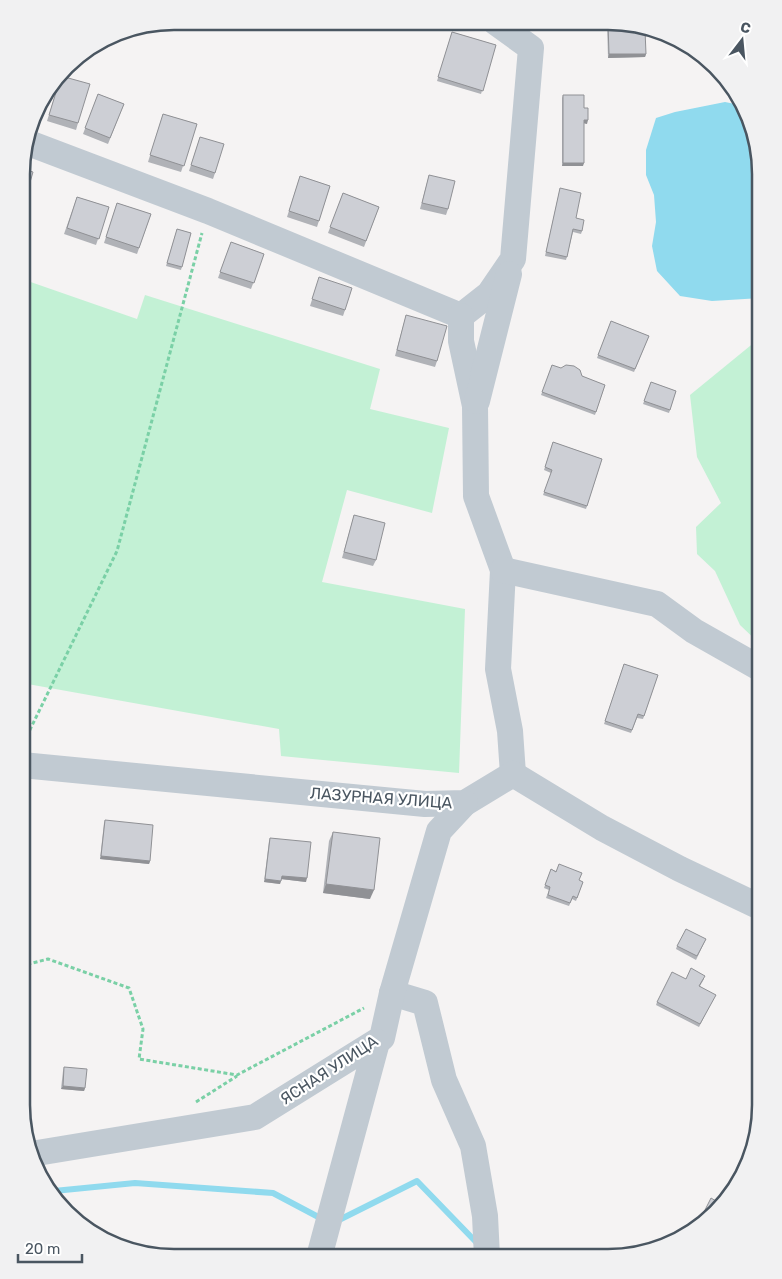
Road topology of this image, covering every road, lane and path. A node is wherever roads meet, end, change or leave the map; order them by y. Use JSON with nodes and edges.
{"nodes":[{"id":1,"x":506,"y":30,"type":"edge"},
{"id":2,"x":33,"y":145,"type":"edge"},
{"id":3,"x":208,"y":211,"type":"junction"},
{"id":4,"x":513,"y":259,"type":"junction"},
{"id":5,"x":461,"y":316,"type":"junction"},
{"id":6,"x":476,"y":406,"type":"junction"},
{"id":7,"x":503,"y":570,"type":"junction"},
{"id":8,"x":752,"y":664,"type":"edge"},
{"id":9,"x":30,"y":730,"type":"edge"},
{"id":10,"x":30,"y":766,"type":"edge"},
{"id":11,"x":513,"y":774,"type":"junction"},
{"id":12,"x":465,"y":803,"type":"junction"},
{"id":13,"x":752,"y":903,"type":"edge"},
{"id":14,"x":30,"y":964,"type":"edge"},
{"id":15,"x":392,"y":993,"type":"junction"},
{"id":16,"x":377,"y":1042,"type":"junction"},
{"id":17,"x":39,"y":1153,"type":"edge"},
{"id":18,"x":321,"y":1249,"type":"edge"},
{"id":19,"x":487,"y":1249,"type":"edge"}],
"edges":[{"from":1,"to":4,"type":"street"},
{"from":2,"to":3,"type":"street"},
{"from":3,"to":5,"type":"street"},
{"from":3,"to":9,"type":"path"},
{"from":4,"to":5,"type":"street"},
{"from":4,"to":6,"type":"street"},
{"from":5,"to":6,"type":"street"},
{"from":6,"to":7,"type":"street"},
{"from":7,"to":8,"type":"street"},
{"from":7,"to":11,"type":"street"},
{"from":10,"to":12,"type":"street","name":"ЛАЗУРНАЯ УЛИЦА"},
{"from":11,"to":12,"type":"street","name":"ЛАЗУРНАЯ УЛИЦА"},
{"from":11,"to":13,"type":"street"},
{"from":12,"to":15,"type":"street","name":"ЯСНАЯ УЛИЦА"},
{"from":14,"to":15,"type":"path"},
{"from":15,"to":16,"type":"street","name":"ЯСНАЯ УЛИЦА"},
{"from":15,"to":19,"type":"street"},
{"from":16,"to":17,"type":"street","name":"ЯСНАЯ УЛИЦА"},
{"from":16,"to":18,"type":"street"}]}
